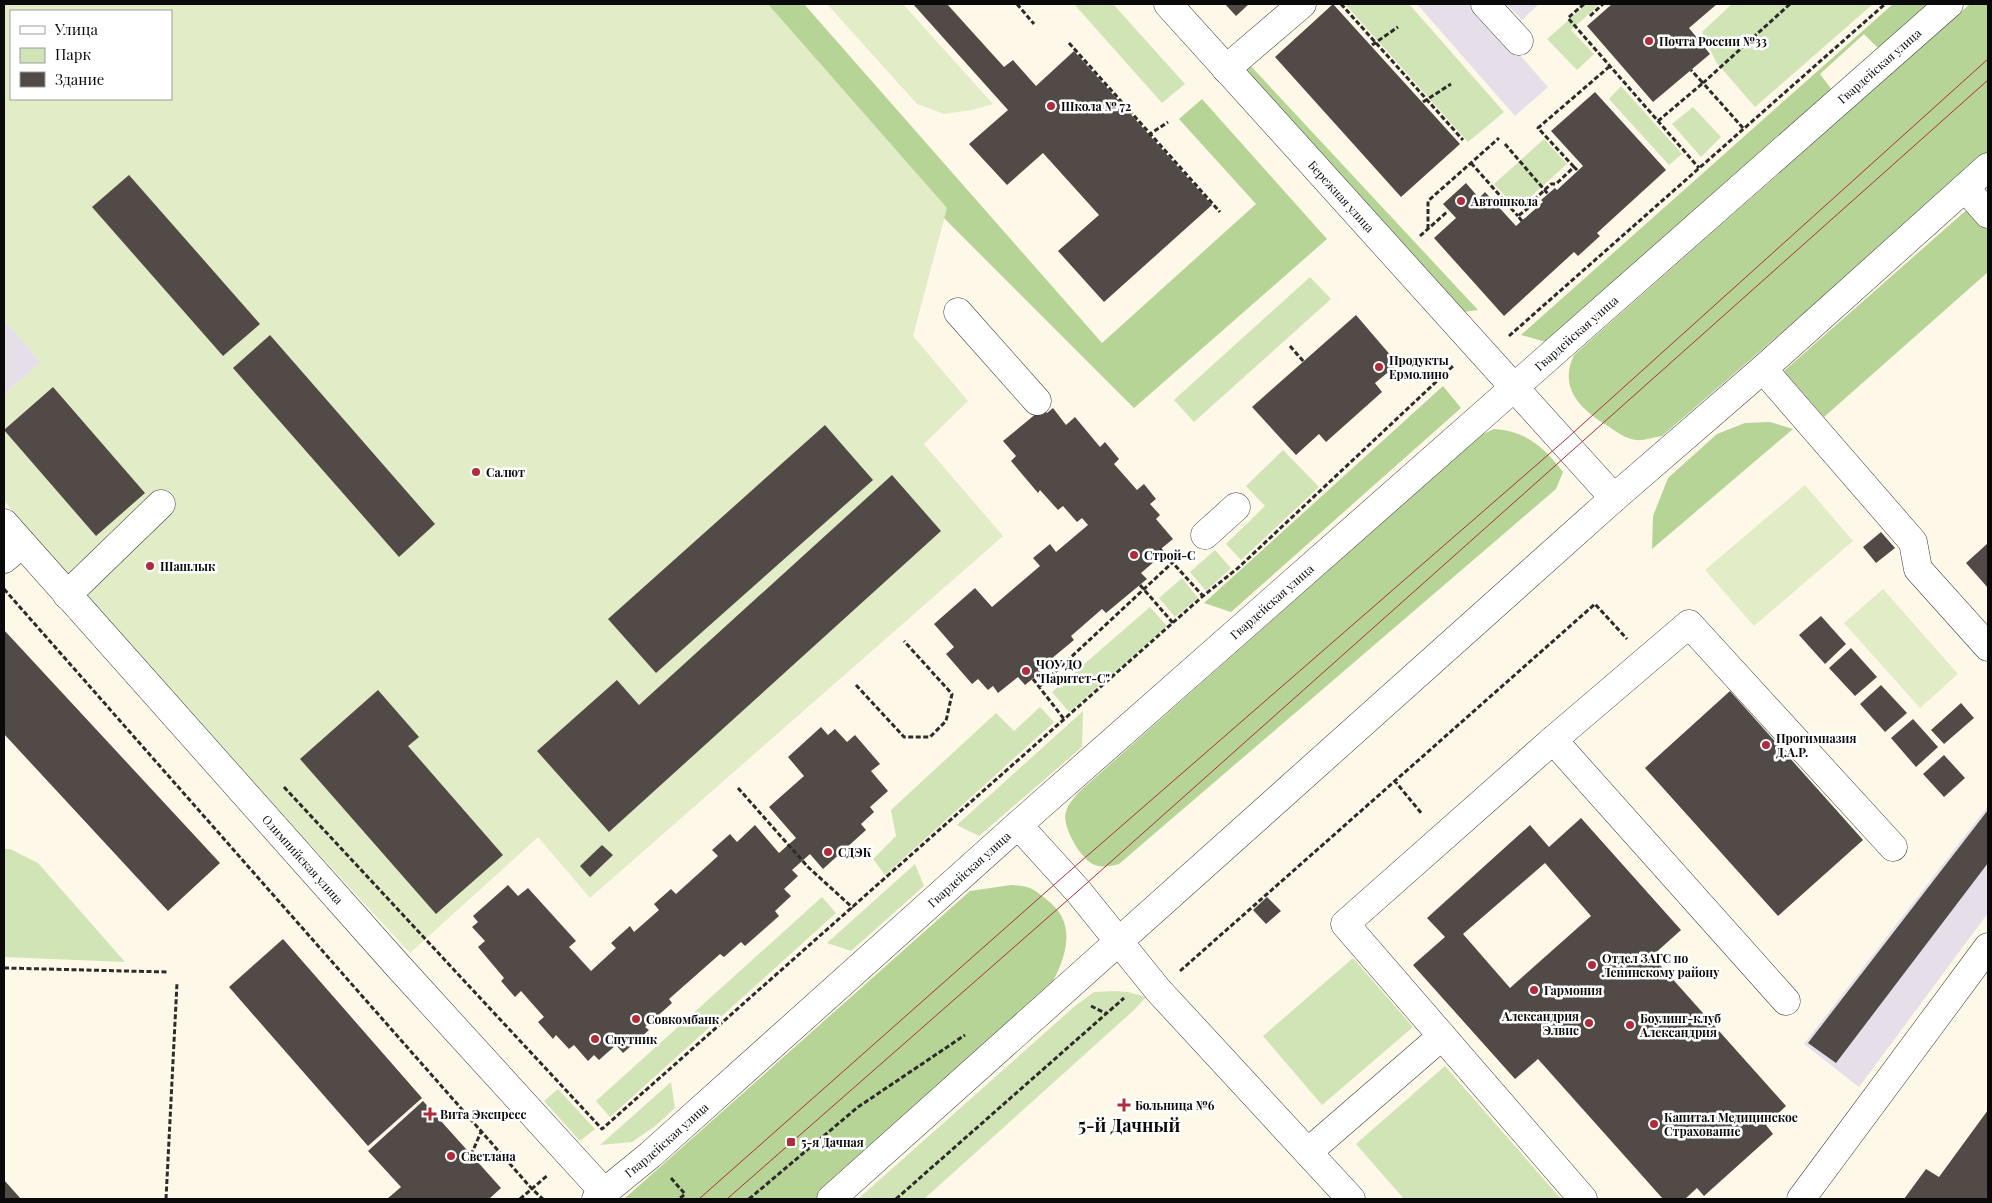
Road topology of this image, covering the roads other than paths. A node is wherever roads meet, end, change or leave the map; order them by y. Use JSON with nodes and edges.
{"nodes":[{"id":1,"x":1168,"y":4,"type":"edge"},
{"id":2,"x":1302,"y":4,"type":"edge"},
{"id":3,"x":1486,"y":4,"type":"edge"},
{"id":4,"x":1949,"y":4,"type":"edge"},
{"id":5,"x":1519,"y":41,"type":"dead end"},
{"id":6,"x":1226,"y":69,"type":"junction"},
{"id":7,"x":1988,"y":167,"type":"edge"},
{"id":8,"x":1965,"y":188,"type":"junction"},
{"id":9,"x":1988,"y":214,"type":"edge"},
{"id":10,"x":958,"y":312,"type":"dead end"},
{"id":11,"x":1763,"y":369,"type":"junction"},
{"id":12,"x":1515,"y":388,"type":"junction"},
{"id":13,"x":1037,"y":401,"type":"dead end"},
{"id":14,"x":1614,"y":498,"type":"junction"},
{"id":15,"x":161,"y":504,"type":"dead end"},
{"id":16,"x":1236,"y":507,"type":"dead end"},
{"id":17,"x":4,"y":523,"type":"edge"},
{"id":18,"x":1205,"y":535,"type":"dead end"},
{"id":19,"x":13,"y":552,"type":"edge"},
{"id":20,"x":67,"y":594,"type":"junction"},
{"id":21,"x":1988,"y":647,"type":"edge"},
{"id":22,"x":1553,"y":740,"type":"junction"},
{"id":23,"x":1018,"y":826,"type":"junction"},
{"id":24,"x":1893,"y":846,"type":"dead end"},
{"id":25,"x":1119,"y":941,"type":"junction"},
{"id":26,"x":1988,"y":947,"type":"edge"},
{"id":27,"x":1786,"y":1001,"type":"dead end"},
{"id":28,"x":1442,"y":1036,"type":"junction"},
{"id":29,"x":1308,"y":1152,"type":"junction"},
{"id":30,"x":600,"y":1196,"type":"edge"},
{"id":31,"x":831,"y":1199,"type":"edge"},
{"id":32,"x":1351,"y":1199,"type":"edge"},
{"id":33,"x":1583,"y":1199,"type":"edge"},
{"id":34,"x":1801,"y":1199,"type":"edge"}],
"edges":[{"from":1,"to":6,"type":"street","name":"Бережная улица"},
{"from":2,"to":6,"type":"street"},
{"from":3,"to":5,"type":"street"},
{"from":4,"to":12,"type":"street","name":"Гвардейская улица"},
{"from":6,"to":12,"type":"street","name":"Бережная улица"},
{"from":7,"to":8,"type":"street"},
{"from":8,"to":9,"type":"street"},
{"from":8,"to":11,"type":"street"},
{"from":10,"to":13,"type":"street"},
{"from":11,"to":14,"type":"street"},
{"from":11,"to":21,"type":"street"},
{"from":12,"to":14,"type":"street","name":"Бережная улица"},
{"from":12,"to":23,"type":"street","name":"Гвардейская улица"},
{"from":14,"to":25,"type":"street"},
{"from":15,"to":20,"type":"street"},
{"from":16,"to":18,"type":"street"},
{"from":17,"to":19,"type":"street","name":"Олимпийская улица"},
{"from":19,"to":20,"type":"street","name":"Олимпийская улица"},
{"from":20,"to":30,"type":"street","name":"Олимпийская улица"},
{"from":22,"to":24,"type":"street"},
{"from":22,"to":27,"type":"street"},
{"from":22,"to":28,"type":"street"},
{"from":23,"to":25,"type":"street"},
{"from":23,"to":30,"type":"street","name":"Гвардейская улица"},
{"from":25,"to":29,"type":"street"},
{"from":25,"to":31,"type":"street"},
{"from":26,"to":34,"type":"street"},
{"from":28,"to":29,"type":"street"},
{"from":28,"to":33,"type":"street"},
{"from":29,"to":32,"type":"street"}]}
